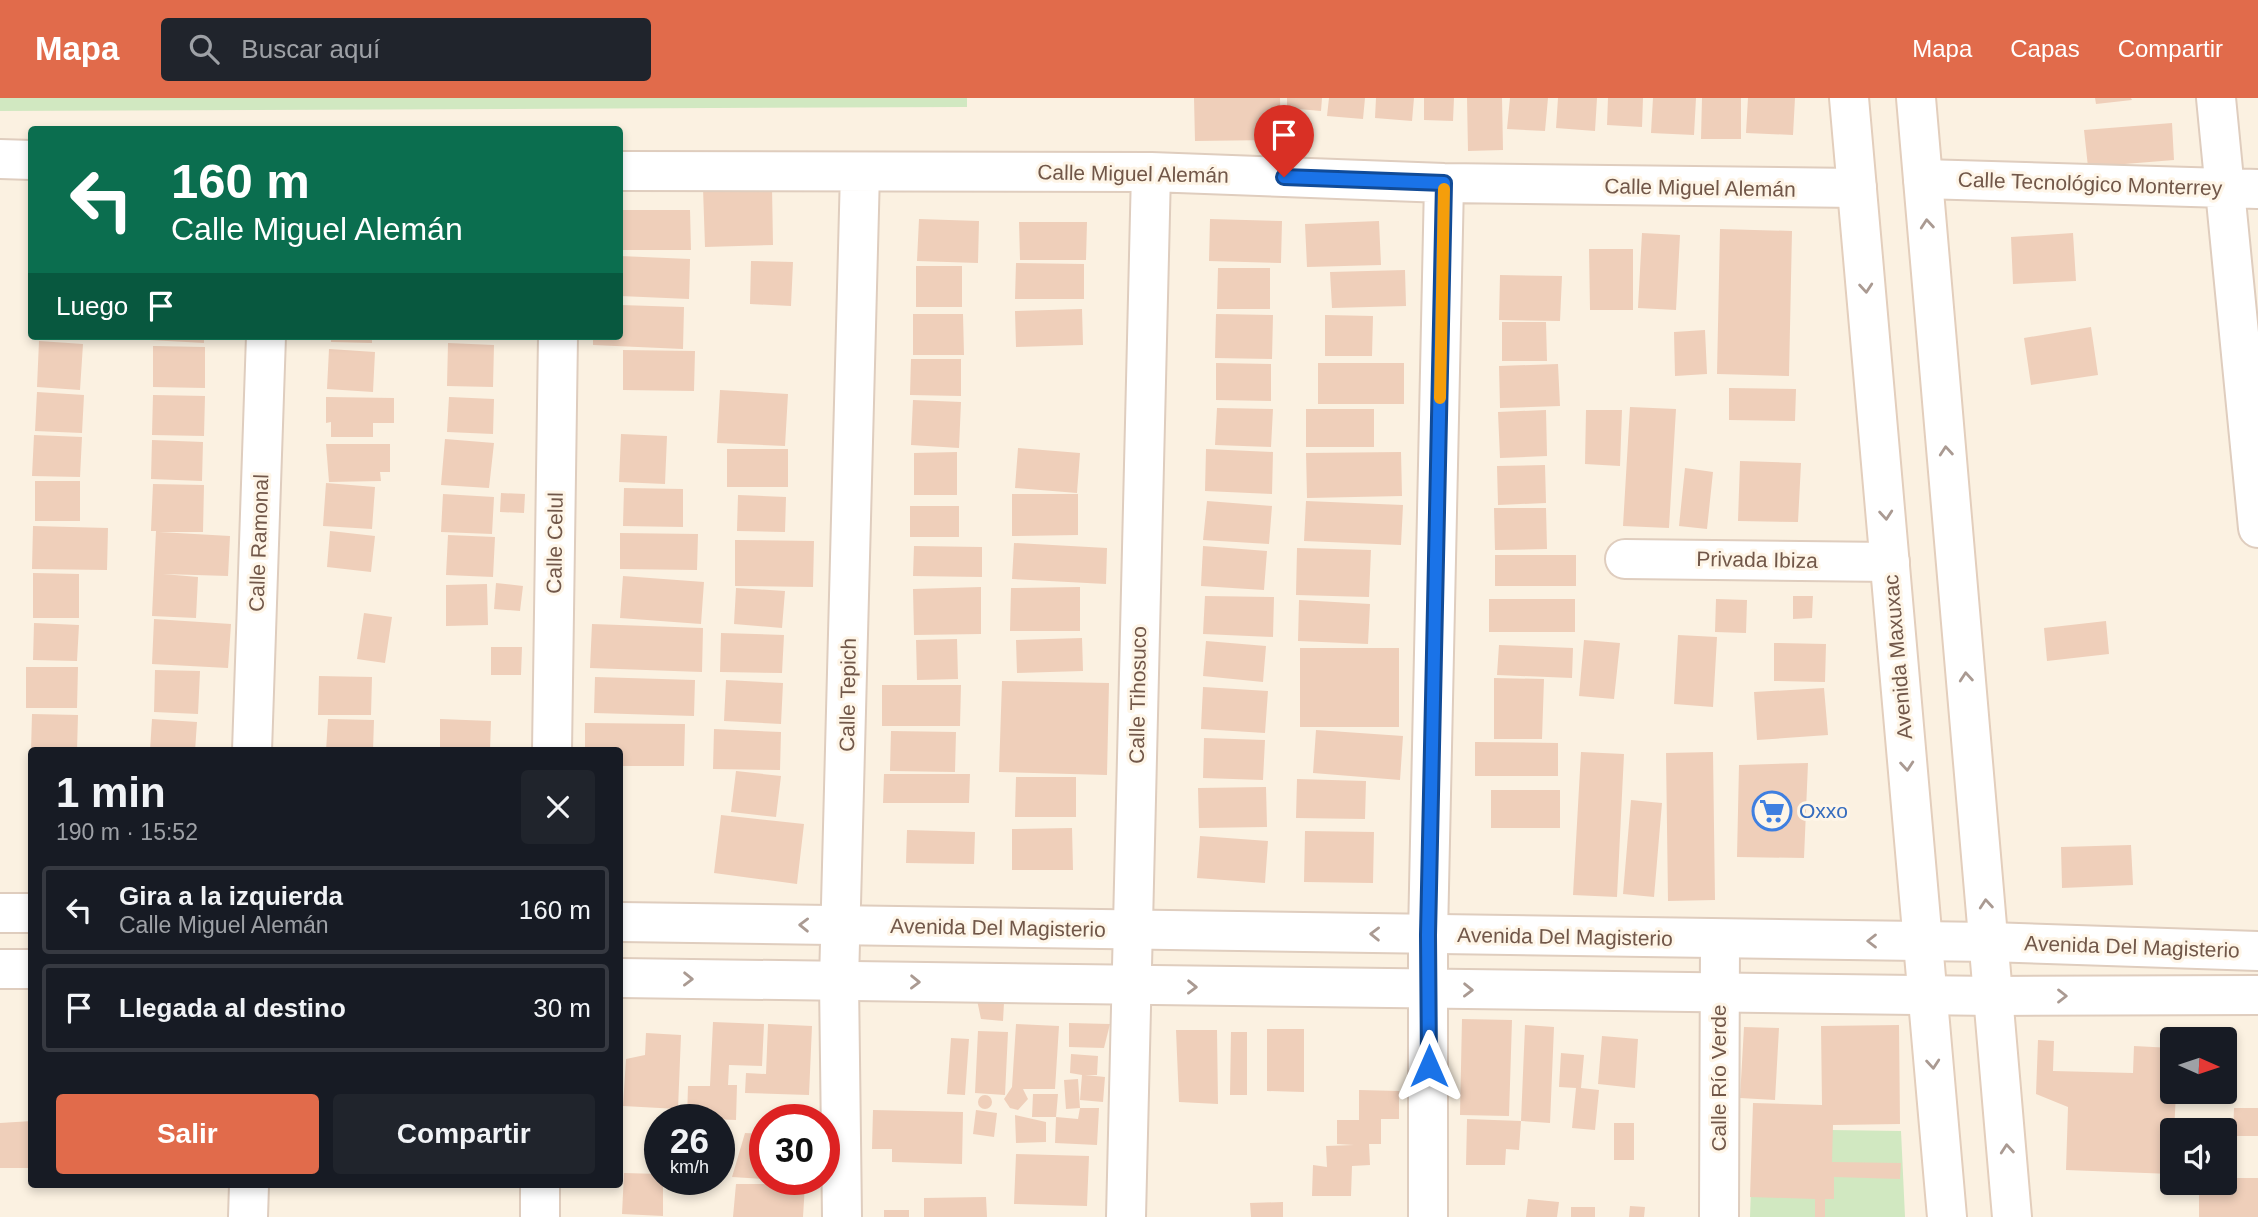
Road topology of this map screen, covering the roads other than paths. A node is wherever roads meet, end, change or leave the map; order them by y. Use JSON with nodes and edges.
{"nodes":[{"id":1,"x":1849,"y":98,"type":"edge"},
{"id":2,"x":1916,"y":98,"type":"edge"},
{"id":3,"x":2216,"y":98,"type":"edge"},
{"id":4,"x":0,"y":159,"type":"edge"},
{"id":5,"x":28,"y":160,"type":"edge"},
{"id":6,"x":623,"y":171,"type":"edge"},
{"id":7,"x":860,"y":172,"type":"junction"},
{"id":8,"x":1151,"y":172,"type":"junction"},
{"id":9,"x":1923,"y":178,"type":"junction"},
{"id":10,"x":1444,"y":183,"type":"junction"},
{"id":11,"x":1857,"y":188,"type":"junction"},
{"id":12,"x":2241,"y":188,"type":"edge"},
{"id":13,"x":266,"y":340,"type":"edge"},
{"id":14,"x":558,"y":340,"type":"edge"},
{"id":15,"x":2258,"y":528,"type":"edge"},
{"id":16,"x":1625,"y":559,"type":"dead end"},
{"id":17,"x":1890,"y":562,"type":"junction"},
{"id":18,"x":252,"y":747,"type":"edge"},
{"id":19,"x":552,"y":747,"type":"edge"},
{"id":20,"x":0,"y":912,"type":"edge"},
{"id":21,"x":28,"y":913,"type":"edge"},
{"id":22,"x":623,"y":922,"type":"edge"},
{"id":23,"x":842,"y":926,"type":"junction"},
{"id":24,"x":1132,"y":930,"type":"junction"},
{"id":25,"x":1428,"y":935,"type":"junction"},
{"id":26,"x":1720,"y":940,"type":"junction"},
{"id":27,"x":1923,"y":941,"type":"junction"},
{"id":28,"x":1989,"y":942,"type":"junction"},
{"id":29,"x":2258,"y":951,"type":"edge"},
{"id":30,"x":0,"y":969,"type":"edge"},
{"id":31,"x":28,"y":969,"type":"edge"},
{"id":32,"x":623,"y":978,"type":"edge"},
{"id":33,"x":839,"y":981,"type":"junction"},
{"id":34,"x":1133,"y":986,"type":"junction"},
{"id":35,"x":1429,"y":990,"type":"junction"},
{"id":36,"x":1719,"y":994,"type":"junction"},
{"id":37,"x":2258,"y":995,"type":"edge"},
{"id":38,"x":1927,"y":996,"type":"junction"},
{"id":39,"x":1994,"y":996,"type":"junction"},
{"id":40,"x":249,"y":1188,"type":"edge"},
{"id":41,"x":540,"y":1188,"type":"edge"},
{"id":42,"x":248,"y":1217,"type":"edge"},
{"id":43,"x":540,"y":1217,"type":"edge"},
{"id":44,"x":842,"y":1217,"type":"edge"},
{"id":45,"x":1126,"y":1217,"type":"edge"},
{"id":46,"x":1428,"y":1217,"type":"edge"},
{"id":47,"x":1719,"y":1217,"type":"edge"},
{"id":48,"x":1947,"y":1217,"type":"edge"},
{"id":49,"x":2012,"y":1217,"type":"edge"}],
"edges":[{"from":1,"to":11,"type":"street","name":"Avenida Maxuxac"},
{"from":2,"to":9,"type":"street"},
{"from":3,"to":12,"type":"street"},
{"from":4,"to":5,"type":"street"},
{"from":6,"to":7,"type":"street","name":"Calle Miguel Alemán"},
{"from":7,"to":8,"type":"street","name":"Calle Miguel Alemán"},
{"from":7,"to":23,"type":"street","name":"Calle Tepich"},
{"from":8,"to":10,"type":"street","name":"Calle Miguel Alemán"},
{"from":8,"to":24,"type":"street","name":"Calle Tihosuco"},
{"from":9,"to":12,"type":"street","name":"Calle Tecnológico Monterrey"},
{"from":28,"to":9,"type":"street","one_way":true},
{"from":10,"to":11,"type":"street","name":"Calle Miguel Alemán"},
{"from":10,"to":25,"type":"street"},
{"from":11,"to":17,"type":"street","name":"Avenida Maxuxac","one_way":true},
{"from":12,"to":15,"type":"street"},
{"from":13,"to":18,"type":"street","name":"Calle Ramonal"},
{"from":14,"to":19,"type":"street","name":"Calle Celul"},
{"from":16,"to":17,"type":"street","name":"Privada Ibiza"},
{"from":17,"to":27,"type":"street","name":"Avenida Maxuxac","one_way":true},
{"from":20,"to":21,"type":"street"},
{"from":23,"to":22,"type":"street","name":"Avenida Del Magisterio","one_way":true},
{"from":23,"to":24,"type":"street","name":"Avenida Del Magisterio"},
{"from":23,"to":33,"type":"street","name":"Calle Tepich"},
{"from":25,"to":24,"type":"street","name":"Avenida Del Magisterio","one_way":true},
{"from":24,"to":34,"type":"street","name":"Calle Tihosuco"},
{"from":25,"to":26,"type":"street","name":"Avenida Del Magisterio"},
{"from":25,"to":35,"type":"street"},
{"from":27,"to":26,"type":"street","name":"Avenida Del Magisterio","one_way":true},
{"from":26,"to":36,"type":"street","name":"Calle Río Verde"},
{"from":27,"to":28,"type":"street","name":"Avenida Del Magisterio"},
{"from":27,"to":38,"type":"street","name":"Avenida Maxuxac"},
{"from":28,"to":29,"type":"street","name":"Avenida Del Magisterio"},
{"from":28,"to":39,"type":"street"},
{"from":30,"to":31,"type":"street"},
{"from":32,"to":33,"type":"street","name":"Avenida Del Magisterio","one_way":true},
{"from":33,"to":34,"type":"street","name":"Avenida Del Magisterio","one_way":true},
{"from":33,"to":44,"type":"street","name":"Calle Tepich"},
{"from":34,"to":35,"type":"street","name":"Avenida Del Magisterio","one_way":true},
{"from":34,"to":45,"type":"street","name":"Calle Tihosuco"},
{"from":35,"to":36,"type":"street","name":"Avenida Del Magisterio","one_way":true},
{"from":35,"to":46,"type":"street"},
{"from":36,"to":38,"type":"street","name":"Avenida Del Magisterio"},
{"from":36,"to":47,"type":"street","name":"Calle Río Verde"},
{"from":39,"to":37,"type":"street","name":"Avenida Del Magisterio","one_way":true},
{"from":38,"to":39,"type":"street","name":"Avenida Del Magisterio"},
{"from":38,"to":48,"type":"street","name":"Avenida Maxuxac","one_way":true},
{"from":49,"to":39,"type":"street","one_way":true},
{"from":40,"to":42,"type":"street"},
{"from":41,"to":43,"type":"street"}]}
